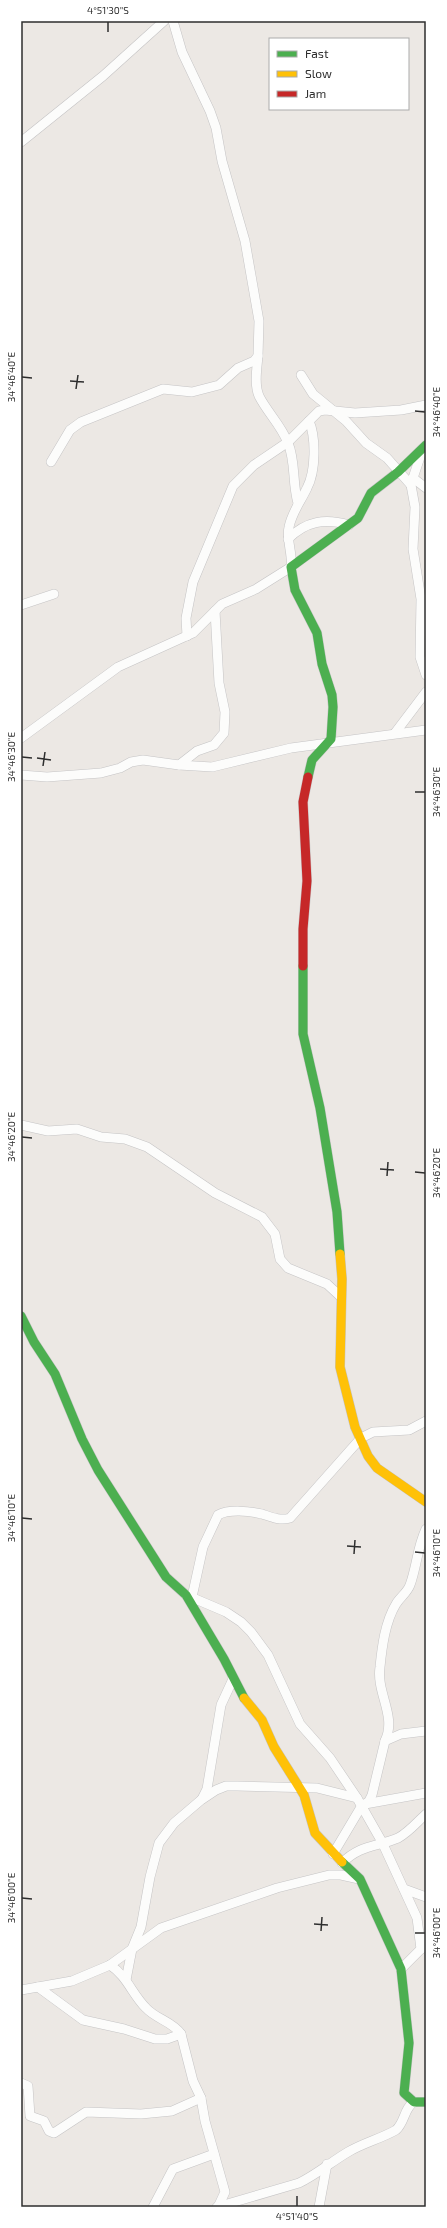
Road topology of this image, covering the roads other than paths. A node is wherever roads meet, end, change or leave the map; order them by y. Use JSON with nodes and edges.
{"nodes":[{"id":1,"x":164,"y":21,"type":"edge"},
{"id":2,"x":173,"y":21,"type":"edge"},
{"id":3,"x":21,"y":142,"type":"edge"},
{"id":4,"x":258,"y":356,"type":"junction"},
{"id":5,"x":301,"y":375,"type":"dead end"},
{"id":6,"x":426,"y":405,"type":"edge"},
{"id":7,"x":334,"y":411,"type":"junction"},
{"id":8,"x":309,"y":421,"type":"junction"},
{"id":9,"x":288,"y":442,"type":"junction"},
{"id":10,"x":424,"y":447,"type":"edge"},
{"id":11,"x":51,"y":462,"type":"dead end"},
{"id":12,"x":399,"y":471,"type":"junction"},
{"id":13,"x":412,"y":482,"type":"junction"},
{"id":14,"x":426,"y":488,"type":"edge"},
{"id":15,"x":298,"y":503,"type":"junction"},
{"id":16,"x":349,"y":525,"type":"junction"},
{"id":17,"x":288,"y":539,"type":"junction"},
{"id":18,"x":291,"y":567,"type":"junction"},
{"id":19,"x":54,"y":594,"type":"dead end"},
{"id":20,"x":21,"y":605,"type":"edge"},
{"id":21,"x":215,"y":611,"type":"junction"},
{"id":22,"x":187,"y":636,"type":"junction"},
{"id":23,"x":426,"y":675,"type":"edge"},
{"id":24,"x":426,"y":692,"type":"edge"},
{"id":25,"x":426,"y":730,"type":"edge"},
{"id":26,"x":395,"y":733,"type":"junction"},
{"id":27,"x":21,"y":738,"type":"edge"},
{"id":28,"x":328,"y":743,"type":"junction"},
{"id":29,"x":179,"y":765,"type":"junction"},
{"id":30,"x":21,"y":775,"type":"edge"},
{"id":31,"x":21,"y":1125,"type":"edge"},
{"id":32,"x":341,"y":1297,"type":"junction"},
{"id":33,"x":21,"y":1316,"type":"edge"},
{"id":34,"x":426,"y":1421,"type":"edge"},
{"id":35,"x":361,"y":1438,"type":"junction"},
{"id":36,"x":426,"y":1502,"type":"edge"},
{"id":37,"x":426,"y":1529,"type":"edge"},
{"id":38,"x":189,"y":1596,"type":"junction"},
{"id":39,"x":233,"y":1679,"type":"junction"},
{"id":40,"x":426,"y":1731,"type":"edge"},
{"id":41,"x":385,"y":1741,"type":"junction"},
{"id":42,"x":300,"y":1787,"type":"junction"},
{"id":43,"x":426,"y":1793,"type":"edge"},
{"id":44,"x":357,"y":1798,"type":"junction"},
{"id":45,"x":202,"y":1800,"type":"junction"},
{"id":46,"x":363,"y":1806,"type":"junction"},
{"id":47,"x":426,"y":1814,"type":"edge"},
{"id":48,"x":382,"y":1842,"type":"junction"},
{"id":49,"x":333,"y":1854,"type":"junction"},
{"id":50,"x":342,"y":1863,"type":"junction"},
{"id":51,"x":360,"y":1879,"type":"junction"},
{"id":52,"x":404,"y":1889,"type":"junction"},
{"id":53,"x":426,"y":1897,"type":"edge"},
{"id":54,"x":426,"y":1936,"type":"edge"},
{"id":55,"x":132,"y":1949,"type":"junction"},
{"id":56,"x":420,"y":1949,"type":"junction"},
{"id":57,"x":110,"y":1965,"type":"junction"},
{"id":58,"x":401,"y":1969,"type":"junction"},
{"id":59,"x":126,"y":1980,"type":"junction"},
{"id":60,"x":38,"y":1987,"type":"junction"},
{"id":61,"x":21,"y":1990,"type":"edge"},
{"id":62,"x":181,"y":2034,"type":"junction"},
{"id":63,"x":21,"y":2082,"type":"edge"},
{"id":64,"x":202,"y":2098,"type":"junction"},
{"id":65,"x":414,"y":2102,"type":"junction"},
{"id":66,"x":426,"y":2102,"type":"edge"},
{"id":67,"x":214,"y":2154,"type":"junction"},
{"id":68,"x":327,"y":2164,"type":"junction"},
{"id":69,"x":218,"y":2206,"type":"edge"},
{"id":70,"x":153,"y":2207,"type":"edge"},
{"id":71,"x":215,"y":2207,"type":"edge"},
{"id":72,"x":319,"y":2207,"type":"edge"}],
"edges":[{"from":1,"to":3,"type":"street"},
{"from":2,"to":4,"type":"street"},
{"from":4,"to":9,"type":"street"},
{"from":4,"to":11,"type":"street"},
{"from":5,"to":7,"type":"street"},
{"from":6,"to":7,"type":"street"},
{"from":7,"to":8,"type":"street"},
{"from":7,"to":12,"type":"street"},
{"from":8,"to":9,"type":"street"},
{"from":8,"to":15,"type":"street"},
{"from":9,"to":15,"type":"street"},
{"from":9,"to":22,"type":"street"},
{"from":10,"to":12,"type":"street"},
{"from":10,"to":13,"type":"street"},
{"from":12,"to":13,"type":"street"},
{"from":12,"to":16,"type":"street"},
{"from":13,"to":14,"type":"street"},
{"from":13,"to":23,"type":"street"},
{"from":15,"to":17,"type":"street"},
{"from":16,"to":17,"type":"street"},
{"from":16,"to":18,"type":"street"},
{"from":17,"to":18,"type":"street"},
{"from":18,"to":21,"type":"street"},
{"from":18,"to":28,"type":"street"},
{"from":19,"to":20,"type":"street"},
{"from":21,"to":22,"type":"street"},
{"from":21,"to":29,"type":"street"},
{"from":22,"to":27,"type":"street"},
{"from":24,"to":26,"type":"street"},
{"from":25,"to":26,"type":"street"},
{"from":26,"to":28,"type":"street"},
{"from":28,"to":29,"type":"street"},
{"from":28,"to":32,"type":"street"},
{"from":29,"to":30,"type":"street"},
{"from":31,"to":32,"type":"street"},
{"from":32,"to":35,"type":"street"},
{"from":33,"to":38,"type":"street"},
{"from":34,"to":35,"type":"street"},
{"from":35,"to":36,"type":"street"},
{"from":35,"to":38,"type":"street"},
{"from":37,"to":41,"type":"street"},
{"from":38,"to":39,"type":"street"},
{"from":38,"to":44,"type":"street"},
{"from":39,"to":42,"type":"street"},
{"from":39,"to":45,"type":"street"},
{"from":40,"to":41,"type":"street"},
{"from":41,"to":46,"type":"street"},
{"from":42,"to":44,"type":"street"},
{"from":42,"to":45,"type":"street"},
{"from":42,"to":49,"type":"street"},
{"from":43,"to":46,"type":"street"},
{"from":44,"to":46,"type":"street"},
{"from":45,"to":55,"type":"street"},
{"from":46,"to":48,"type":"street"},
{"from":46,"to":49,"type":"street"},
{"from":47,"to":48,"type":"street"},
{"from":48,"to":50,"type":"street"},
{"from":48,"to":52,"type":"street"},
{"from":49,"to":50,"type":"street"},
{"from":50,"to":51,"type":"street"},
{"from":51,"to":55,"type":"street"},
{"from":51,"to":58,"type":"street"},
{"from":52,"to":53,"type":"street"},
{"from":52,"to":56,"type":"street"},
{"from":54,"to":56,"type":"street"},
{"from":55,"to":57,"type":"street"},
{"from":55,"to":59,"type":"street"},
{"from":56,"to":58,"type":"street"},
{"from":57,"to":59,"type":"street"},
{"from":57,"to":60,"type":"street"},
{"from":58,"to":65,"type":"street"},
{"from":59,"to":62,"type":"street"},
{"from":60,"to":61,"type":"street"},
{"from":60,"to":62,"type":"street"},
{"from":62,"to":64,"type":"street"},
{"from":63,"to":64,"type":"street"},
{"from":64,"to":67,"type":"street"},
{"from":65,"to":66,"type":"street"},
{"from":65,"to":68,"type":"street"},
{"from":67,"to":69,"type":"street"},
{"from":67,"to":70,"type":"street"},
{"from":68,"to":69,"type":"street"},
{"from":68,"to":72,"type":"street"},
{"from":69,"to":71,"type":"street"}]}
